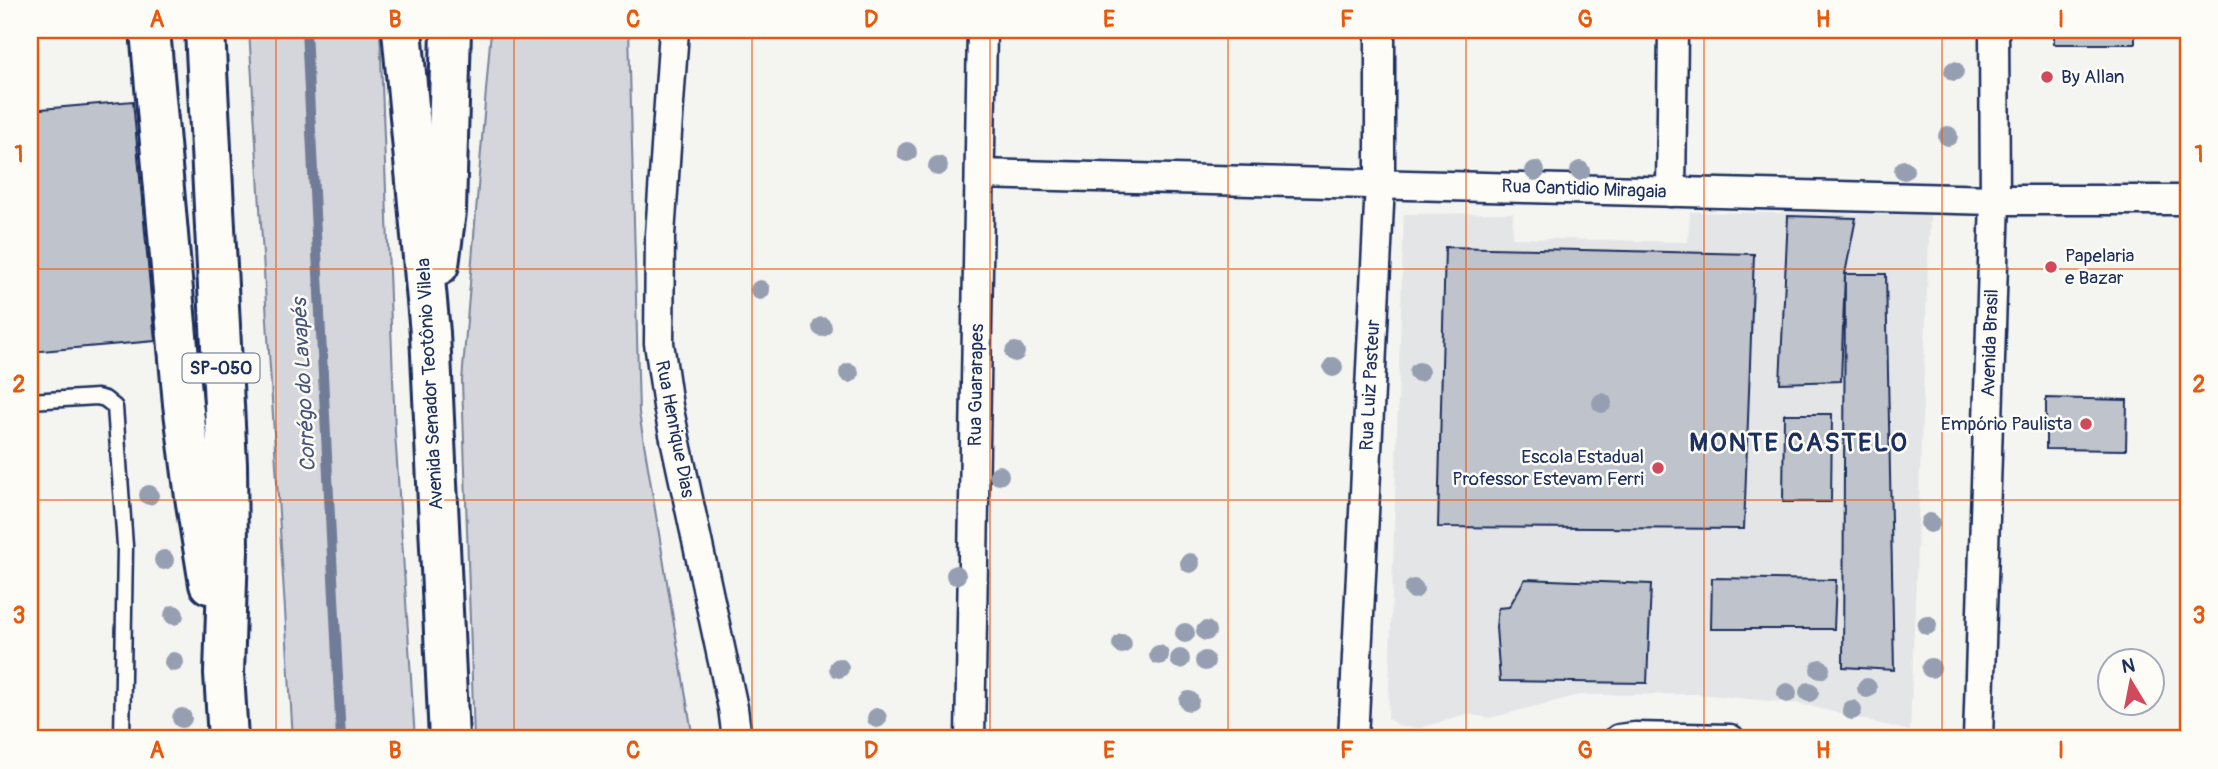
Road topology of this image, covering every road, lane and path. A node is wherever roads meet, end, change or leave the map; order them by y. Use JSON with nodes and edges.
{"nodes":[{"id":1,"x":150,"y":30,"type":"edge"},
{"id":2,"x":205,"y":30,"type":"edge"},
{"id":3,"x":402,"y":30,"type":"edge"},
{"id":4,"x":450,"y":30,"type":"edge"},
{"id":5,"x":674,"y":30,"type":"edge"},
{"id":6,"x":982,"y":30,"type":"edge"},
{"id":7,"x":1380,"y":30,"type":"edge"},
{"id":8,"x":1673,"y":30,"type":"edge"},
{"id":9,"x":1994,"y":30,"type":"edge"},
{"id":10,"x":980,"y":174,"type":"junction"},
{"id":11,"x":1380,"y":184,"type":"junction"},
{"id":12,"x":1671,"y":192,"type":"junction"},
{"id":13,"x":1995,"y":200,"type":"junction"},
{"id":14,"x":2188,"y":200,"type":"edge"},
{"id":15,"x":430,"y":333,"type":"junction"},
{"id":16,"x":30,"y":401,"type":"edge"},
{"id":17,"x":224,"y":673,"type":"junction"},
{"id":18,"x":122,"y":739,"type":"edge"},
{"id":19,"x":228,"y":739,"type":"edge"},
{"id":20,"x":449,"y":739,"type":"edge"},
{"id":21,"x":737,"y":739,"type":"edge"},
{"id":22,"x":970,"y":739,"type":"edge"},
{"id":23,"x":1353,"y":739,"type":"edge"},
{"id":24,"x":1619,"y":739,"type":"edge"},
{"id":25,"x":1730,"y":739,"type":"edge"},
{"id":26,"x":1978,"y":739,"type":"edge"}],
"edges":[{"from":1,"to":17,"type":"highway"},
{"from":2,"to":17,"type":"highway","number":"SP-050"},
{"from":3,"to":15,"type":"highway","name":"Avenida Senador Teotônio Vilela"},
{"from":4,"to":15,"type":"highway"},
{"from":5,"to":21,"type":"street","name":"Rua Henrique Dias"},
{"from":6,"to":10,"type":"street","name":"Rua Guararapes"},
{"from":7,"to":11,"type":"street","name":"Rua Luiz Pasteur"},
{"from":8,"to":12,"type":"street"},
{"from":9,"to":13,"type":"street","name":"Avenida Brasil"},
{"from":10,"to":11,"type":"street","name":"Rua Cantidio Miragaia"},
{"from":10,"to":22,"type":"street","name":"Rua Guararapes"},
{"from":11,"to":12,"type":"street","name":"Rua Cantidio Miragaia"},
{"from":11,"to":23,"type":"street","name":"Rua Luiz Pasteur"},
{"from":12,"to":13,"type":"street","name":"Rua Cantidio Miragaia"},
{"from":13,"to":14,"type":"street","name":"Rua Cantidio Miragaia"},
{"from":13,"to":26,"type":"street","name":"Avenida Brasil"},
{"from":15,"to":20,"type":"highway","name":"Avenida Senador Teotônio Vilela"},
{"from":16,"to":18,"type":"lane"},
{"from":17,"to":19,"type":"highway","number":"SP-050"},
{"from":24,"to":25,"type":"street"}]}
